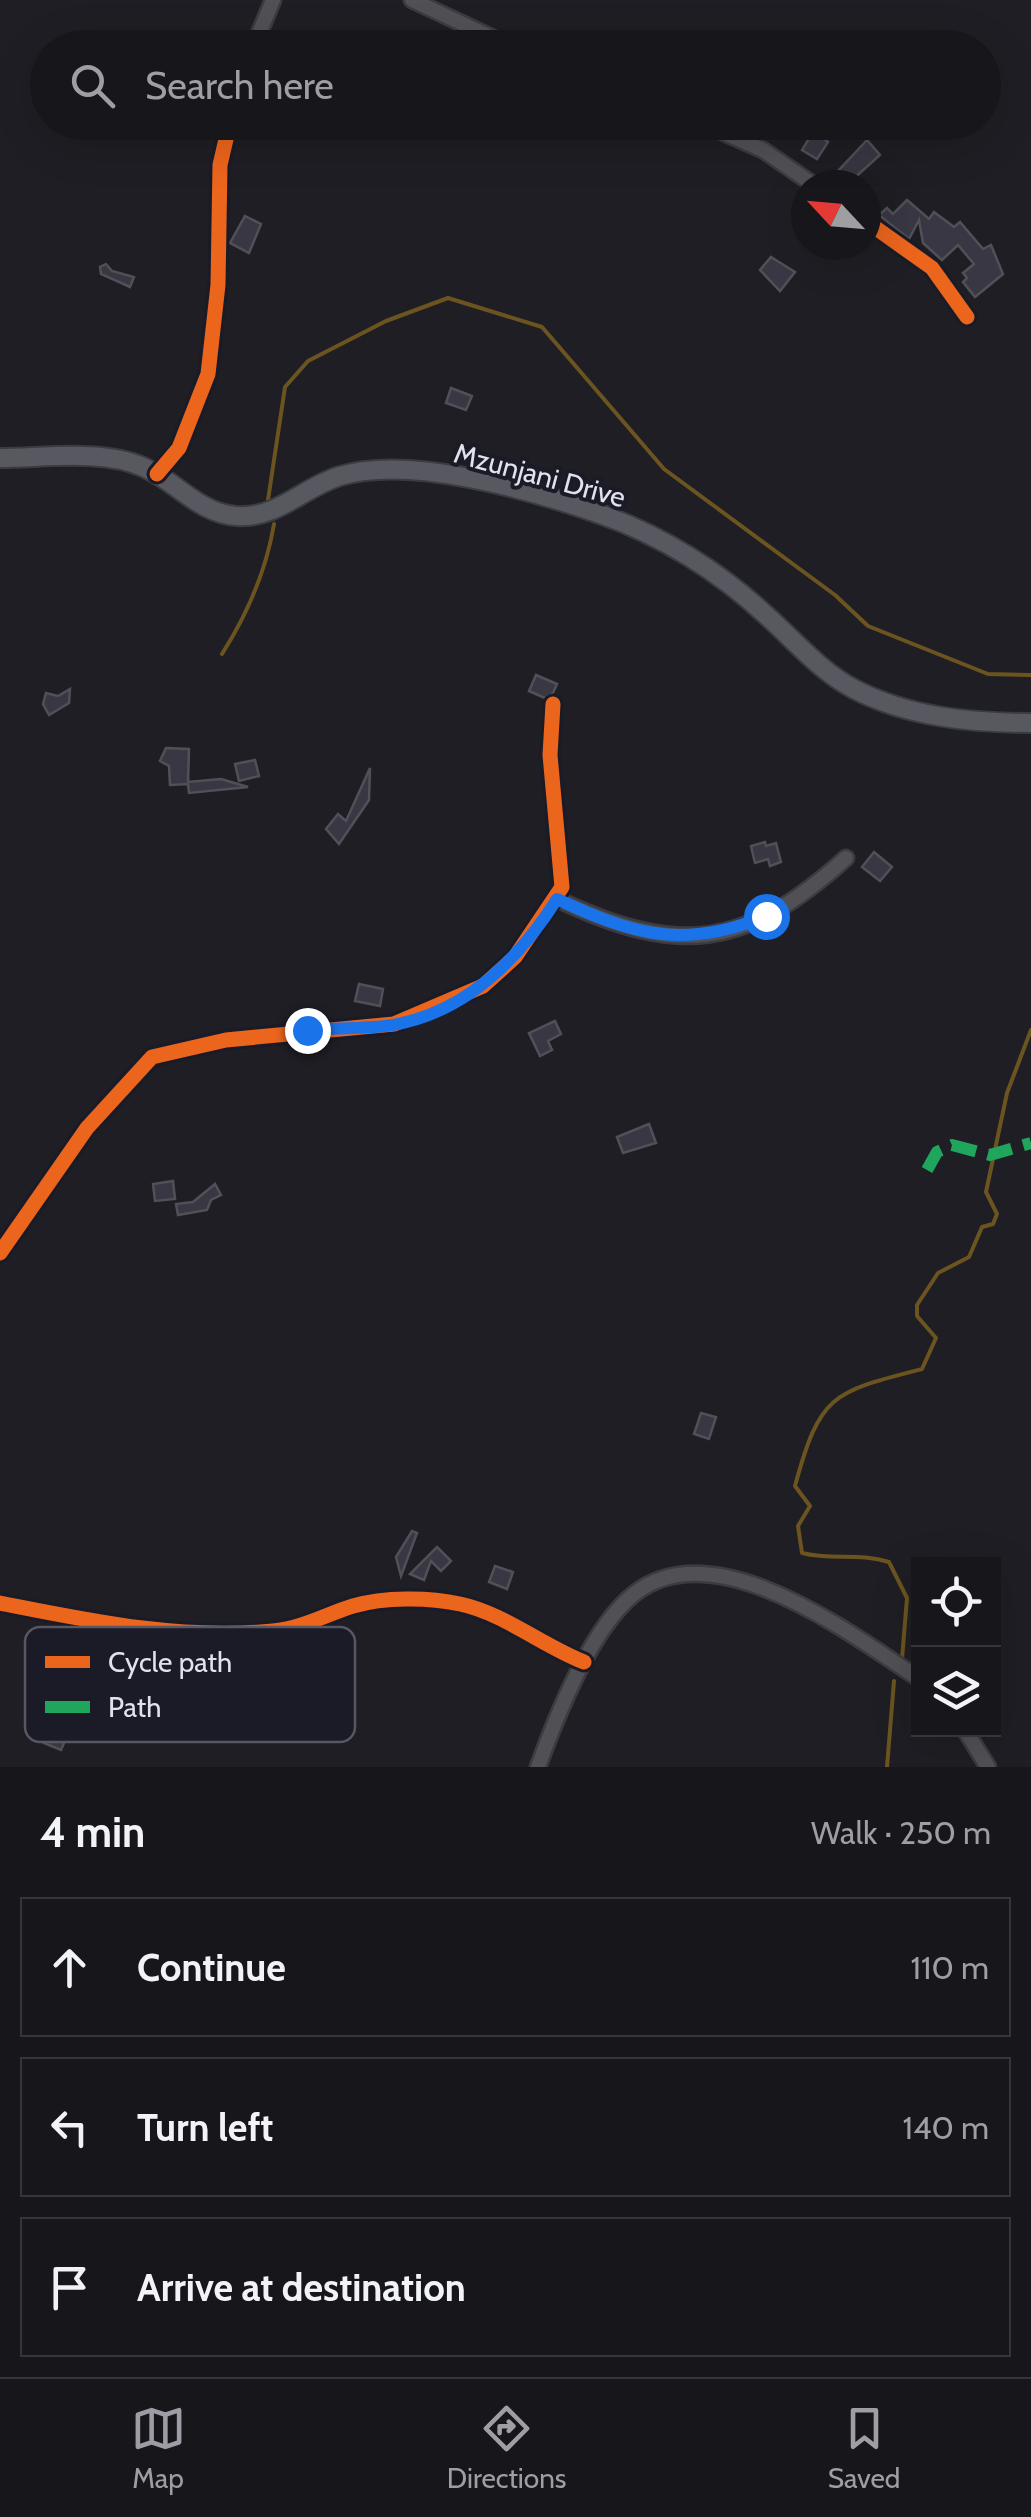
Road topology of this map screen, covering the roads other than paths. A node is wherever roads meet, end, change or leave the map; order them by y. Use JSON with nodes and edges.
{"nodes":[{"id":1,"x":272,"y":0,"type":"edge"},
{"id":2,"x":412,"y":0,"type":"edge"},
{"id":3,"x":261,"y":30,"type":"edge"},
{"id":4,"x":476,"y":30,"type":"edge"},
{"id":5,"x":226,"y":140,"type":"edge"},
{"id":6,"x":740,"y":140,"type":"edge"},
{"id":7,"x":792,"y":170,"type":"edge"},
{"id":8,"x":881,"y":232,"type":"edge"},
{"id":9,"x":967,"y":317,"type":"dead end"},
{"id":10,"x":0,"y":458,"type":"edge"},
{"id":11,"x":157,"y":474,"type":"junction"},
{"id":12,"x":553,"y":704,"type":"dead end"},
{"id":13,"x":1031,"y":724,"type":"edge"},
{"id":14,"x":846,"y":858,"type":"dead end"},
{"id":15,"x":557,"y":899,"type":"junction"},
{"id":16,"x":0,"y":1253,"type":"edge"},
{"id":17,"x":0,"y":1603,"type":"edge"},
{"id":18,"x":118,"y":1627,"type":"edge"},
{"id":19,"x":291,"y":1627,"type":"edge"},
{"id":20,"x":584,"y":1662,"type":"junction"},
{"id":21,"x":911,"y":1674,"type":"edge"},
{"id":22,"x":969,"y":1737,"type":"edge"},
{"id":23,"x":538,"y":1767,"type":"edge"},
{"id":24,"x":988,"y":1767,"type":"edge"}],
"edges":[{"from":1,"to":3,"type":"street"},
{"from":2,"to":4,"type":"street"},
{"from":5,"to":11,"type":"street"},
{"from":6,"to":7,"type":"street"},
{"from":8,"to":9,"type":"street"},
{"from":10,"to":11,"type":"main road","name":"Mzunjani Drive"},
{"from":11,"to":13,"type":"main road","name":"Mzunjani Drive"},
{"from":12,"to":15,"type":"street"},
{"from":14,"to":15,"type":"street"},
{"from":15,"to":16,"type":"street"},
{"from":17,"to":18,"type":"street"},
{"from":19,"to":20,"type":"street"},
{"from":20,"to":21,"type":"street"},
{"from":20,"to":23,"type":"street"},
{"from":22,"to":24,"type":"street"}]}
